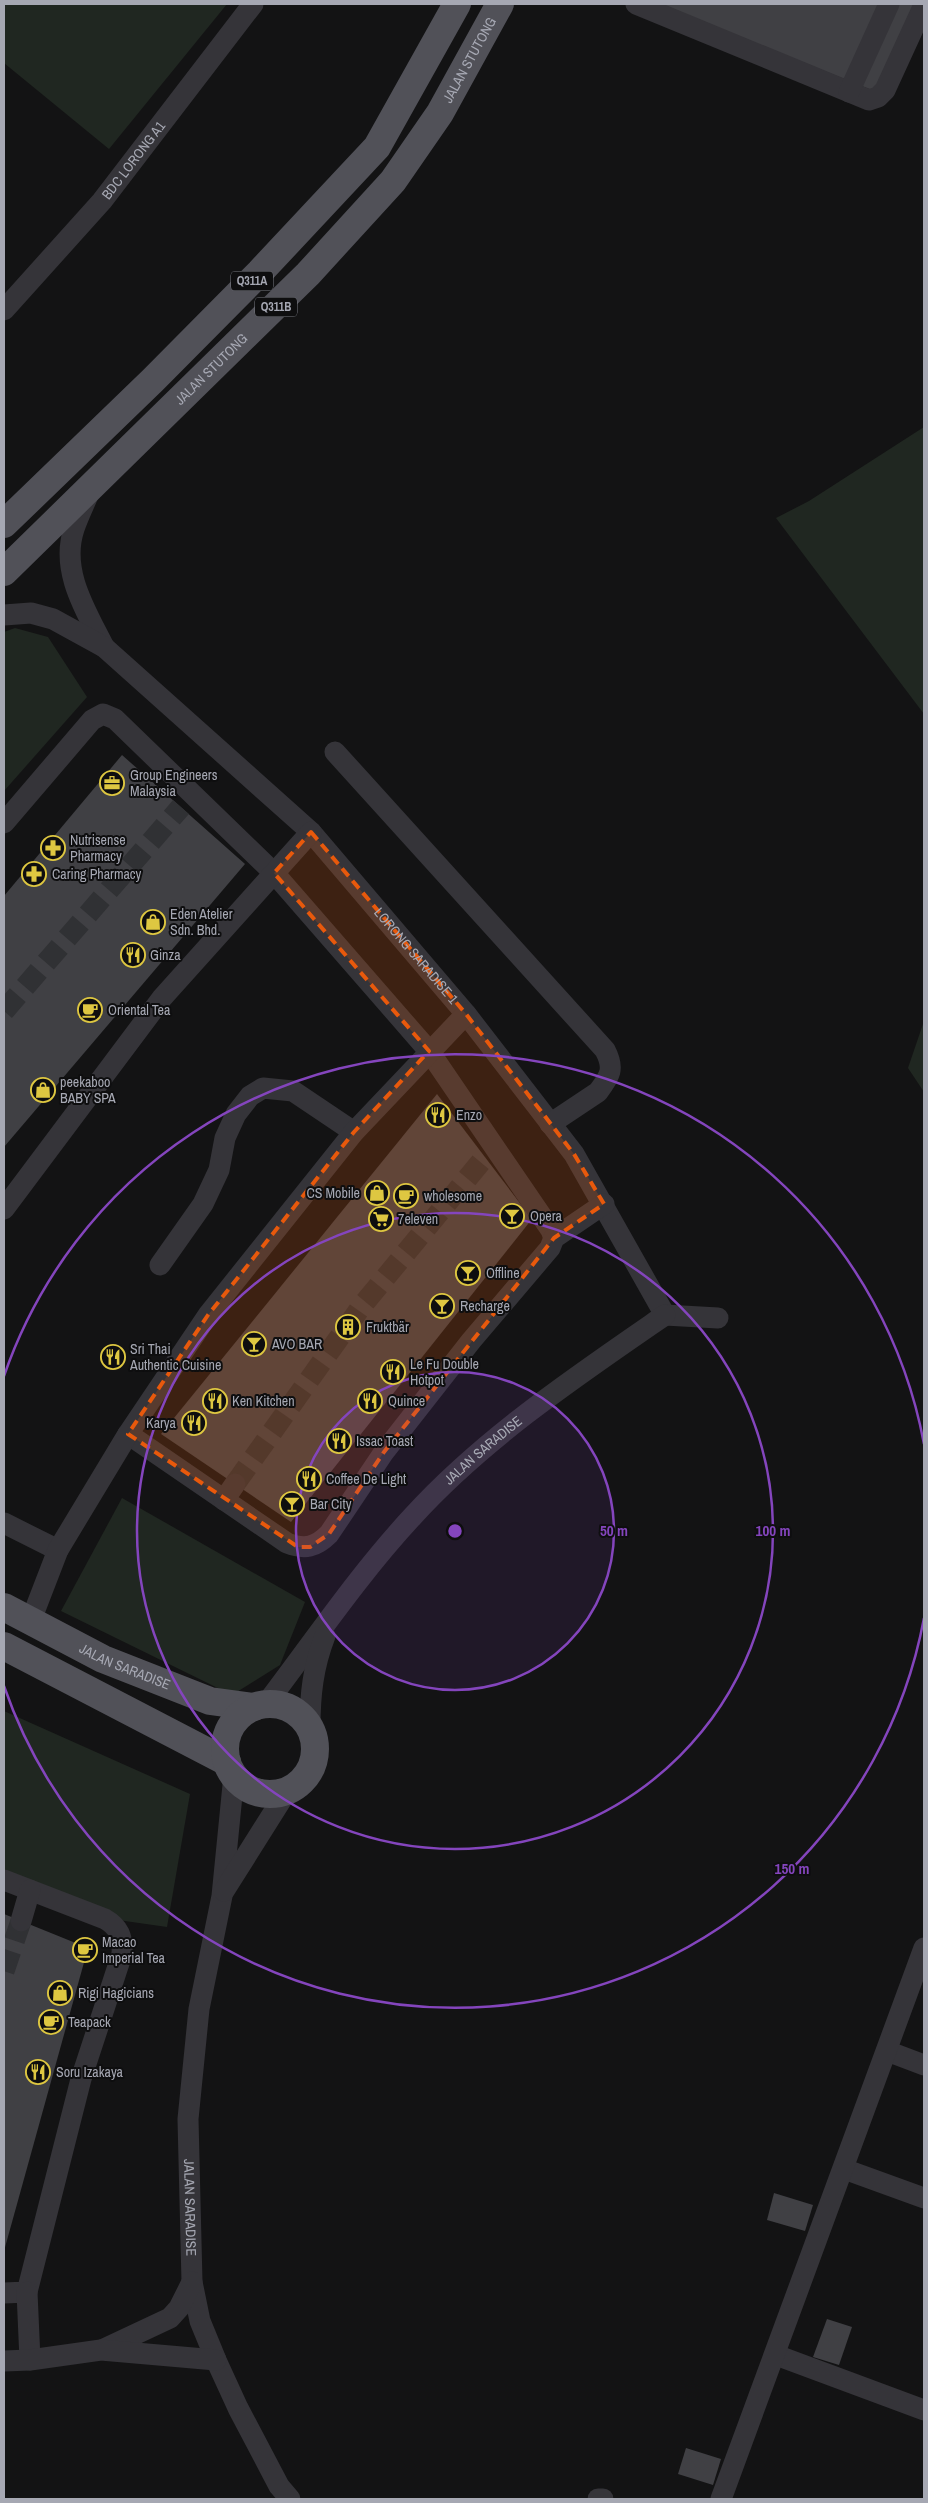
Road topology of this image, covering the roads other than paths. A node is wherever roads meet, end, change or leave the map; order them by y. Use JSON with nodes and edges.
{"nodes":[{"id":1,"x":253,"y":4,"type":"edge"},
{"id":2,"x":458,"y":4,"type":"edge"},
{"id":3,"x":500,"y":4,"type":"edge"},
{"id":4,"x":636,"y":4,"type":"edge"},
{"id":5,"x":889,"y":4,"type":"edge"},
{"id":6,"x":924,"y":5,"type":"edge"},
{"id":7,"x":849,"y":92,"type":"junction"},
{"id":8,"x":4,"y":310,"type":"edge"},
{"id":9,"x":92,"y":488,"type":"junction"},
{"id":10,"x":4,"y":524,"type":"edge"},
{"id":11,"x":4,"y":572,"type":"edge"},
{"id":12,"x":4,"y":615,"type":"edge"},
{"id":13,"x":104,"y":647,"type":"junction"},
{"id":14,"x":335,"y":752,"type":"dead end"},
{"id":15,"x":4,"y":822,"type":"edge"},
{"id":16,"x":311,"y":832,"type":"junction"},
{"id":17,"x":274,"y":873,"type":"junction"},
{"id":18,"x":466,"y":1014,"type":"junction"},
{"id":19,"x":429,"y":1051,"type":"junction"},
{"id":20,"x":550,"y":1124,"type":"junction"},
{"id":21,"x":354,"y":1132,"type":"junction"},
{"id":22,"x":604,"y":1204,"type":"junction"},
{"id":23,"x":4,"y":1209,"type":"edge"},
{"id":24,"x":554,"y":1238,"type":"junction"},
{"id":25,"x":160,"y":1265,"type":"dead end"},
{"id":26,"x":665,"y":1315,"type":"junction"},
{"id":27,"x":718,"y":1318,"type":"dead end"},
{"id":28,"x":128,"y":1434,"type":"junction"},
{"id":29,"x":4,"y":1523,"type":"edge"},
{"id":30,"x":58,"y":1550,"type":"junction"},
{"id":31,"x":4,"y":1606,"type":"edge"},
{"id":32,"x":332,"y":1618,"type":"junction"},
{"id":33,"x":32,"y":1620,"type":"junction"},
{"id":34,"x":5,"y":1651,"type":"edge"},
{"id":35,"x":260,"y":1706,"type":"junction"},
{"id":36,"x":310,"y":1728,"type":"junction"},
{"id":37,"x":230,"y":1769,"type":"junction"},
{"id":38,"x":287,"y":1791,"type":"junction"},
{"id":39,"x":4,"y":1880,"type":"edge"},
{"id":40,"x":30,"y":1890,"type":"junction"},
{"id":41,"x":222,"y":1896,"type":"junction"},
{"id":42,"x":21,"y":1921,"type":"tunnel mouth"},
{"id":43,"x":924,"y":1948,"type":"edge"},
{"id":44,"x":887,"y":2050,"type":"junction"},
{"id":45,"x":924,"y":2065,"type":"edge"},
{"id":46,"x":844,"y":2169,"type":"junction"},
{"id":47,"x":924,"y":2198,"type":"edge"},
{"id":48,"x":192,"y":2282,"type":"junction"},
{"id":49,"x":27,"y":2292,"type":"junction"},
{"id":50,"x":4,"y":2293,"type":"edge"},
{"id":51,"x":102,"y":2350,"type":"junction"},
{"id":52,"x":776,"y":2354,"type":"junction"},
{"id":53,"x":30,"y":2360,"type":"junction"},
{"id":54,"x":216,"y":2360,"type":"junction"},
{"id":55,"x":4,"y":2361,"type":"edge"},
{"id":56,"x":924,"y":2410,"type":"edge"},
{"id":57,"x":290,"y":2499,"type":"edge"},
{"id":58,"x":598,"y":2499,"type":"edge"},
{"id":59,"x":603,"y":2499,"type":"edge"},
{"id":60,"x":721,"y":2499,"type":"edge"}],
"edges":[{"from":1,"to":8,"type":"street","name":"BDC LORONG A1"},
{"from":2,"to":10,"type":"main road","number":"Q311A"},
{"from":3,"to":9,"type":"main road","name":"JALAN STUTONG","number":"Q311B"},
{"from":4,"to":7,"type":"street"},
{"from":5,"to":7,"type":"street"},
{"from":6,"to":7,"type":"street"},
{"from":9,"to":11,"type":"main road","name":"JALAN STUTONG","number":"Q311B"},
{"from":9,"to":13,"type":"street"},
{"from":12,"to":13,"type":"street"},
{"from":13,"to":16,"type":"street","name":"LORONG SARADISE 1"},
{"from":14,"to":20,"type":"street"},
{"from":15,"to":17,"type":"street"},
{"from":16,"to":17,"type":"street"},
{"from":16,"to":18,"type":"street","name":"LORONG SARADISE 1"},
{"from":17,"to":19,"type":"street"},
{"from":17,"to":23,"type":"street"},
{"from":18,"to":19,"type":"street"},
{"from":18,"to":20,"type":"street","name":"LORONG SARADISE 1"},
{"from":19,"to":21,"type":"street"},
{"from":19,"to":24,"type":"street"},
{"from":20,"to":22,"type":"street","name":"LORONG SARADISE 1"},
{"from":21,"to":25,"type":"street"},
{"from":21,"to":28,"type":"street"},
{"from":22,"to":24,"type":"street"},
{"from":22,"to":26,"type":"street","name":"LORONG SARADISE 1"},
{"from":24,"to":28,"type":"street"},
{"from":26,"to":27,"type":"street"},
{"from":26,"to":32,"type":"street","name":"JALAN SARADISE"},
{"from":28,"to":30,"type":"street"},
{"from":29,"to":30,"type":"street"},
{"from":30,"to":33,"type":"street"},
{"from":31,"to":33,"type":"main road","name":"JALAN SARADISE"},
{"from":32,"to":35,"type":"street"},
{"from":32,"to":36,"type":"street"},
{"from":33,"to":35,"type":"main road","name":"JALAN SARADISE"},
{"from":34,"to":37,"type":"main road"},
{"from":35,"to":36,"type":"main road"},
{"from":35,"to":37,"type":"main road"},
{"from":36,"to":38,"type":"main road"},
{"from":37,"to":38,"type":"main road"},
{"from":37,"to":41,"type":"street"},
{"from":38,"to":41,"type":"street"},
{"from":39,"to":40,"type":"street"},
{"from":40,"to":42,"type":"street"},
{"from":40,"to":49,"type":"street"},
{"from":41,"to":48,"type":"street","name":"JALAN SARADISE"},
{"from":43,"to":44,"type":"street"},
{"from":44,"to":45,"type":"street"},
{"from":44,"to":46,"type":"street"},
{"from":46,"to":47,"type":"street"},
{"from":46,"to":52,"type":"street"},
{"from":48,"to":51,"type":"street"},
{"from":48,"to":54,"type":"street","name":"JALAN SARADISE"},
{"from":49,"to":50,"type":"street"},
{"from":49,"to":53,"type":"street"},
{"from":51,"to":53,"type":"street"},
{"from":51,"to":54,"type":"street"},
{"from":52,"to":56,"type":"street"},
{"from":52,"to":60,"type":"street"},
{"from":53,"to":55,"type":"street"},
{"from":54,"to":57,"type":"street","name":"JALAN SARADISE"},
{"from":58,"to":59,"type":"street"}]}
